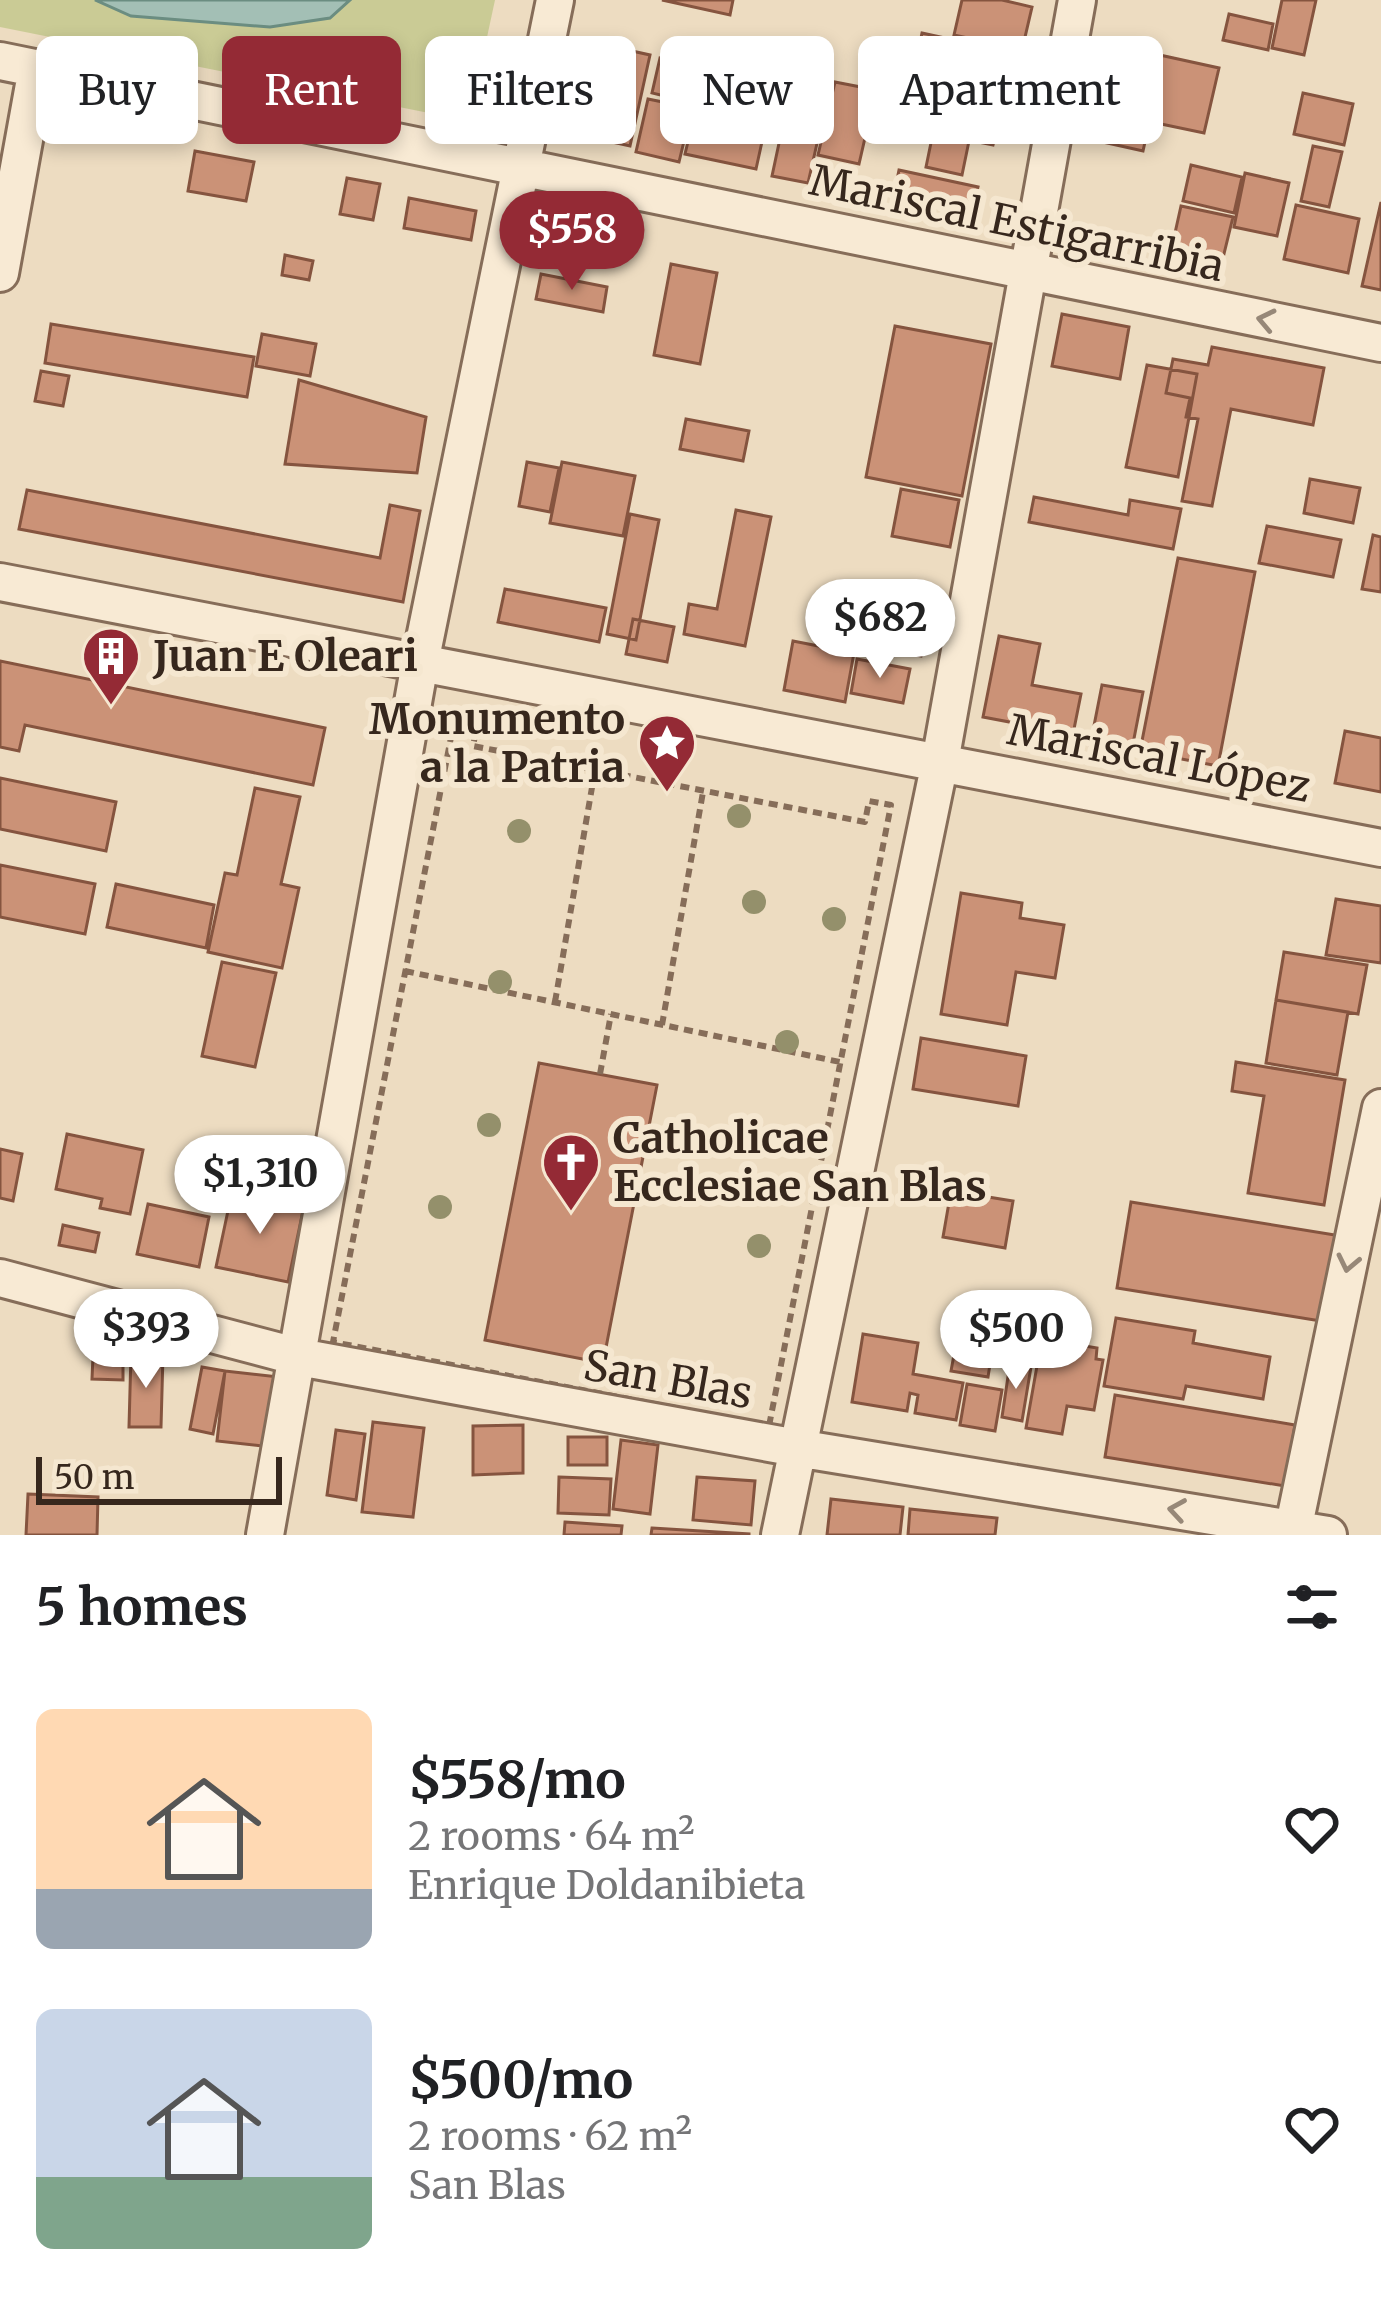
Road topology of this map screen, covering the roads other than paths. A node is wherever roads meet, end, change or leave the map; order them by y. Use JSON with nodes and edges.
{"nodes":[{"id":1,"x":555,"y":0,"type":"edge"},
{"id":2,"x":1077,"y":0,"type":"edge"},
{"id":3,"x":0,"y":61,"type":"edge"},
{"id":4,"x":36,"y":68,"type":"edge"},
{"id":5,"x":36,"y":74,"type":"edge"},
{"id":6,"x":198,"y":101,"type":"edge"},
{"id":7,"x":520,"y":167,"type":"junction"},
{"id":8,"x":1027,"y":271,"type":"junction"},
{"id":9,"x":0,"y":273,"type":"edge"},
{"id":10,"x":1381,"y":343,"type":"edge"},
{"id":11,"x":0,"y":581,"type":"edge"},
{"id":12,"x":420,"y":663,"type":"junction"},
{"id":13,"x":940,"y":762,"type":"junction"},
{"id":14,"x":1381,"y":848,"type":"edge"},
{"id":15,"x":1381,"y":1108,"type":"edge"},
{"id":16,"x":0,"y":1278,"type":"edge"},
{"id":17,"x":299,"y":1357,"type":"junction"},
{"id":18,"x":797,"y":1448,"type":"junction"},
{"id":19,"x":1304,"y":1533,"type":"edge"},
{"id":20,"x":265,"y":1535,"type":"edge"},
{"id":21,"x":780,"y":1535,"type":"edge"}],
"edges":[{"from":1,"to":7,"type":"street"},
{"from":2,"to":8,"type":"street"},
{"from":3,"to":4,"type":"street","name":"Mariscal Estigarribia"},
{"from":5,"to":9,"type":"street"},
{"from":6,"to":7,"type":"street","name":"Mariscal Estigarribia"},
{"from":7,"to":8,"type":"street","name":"Mariscal Estigarribia"},
{"from":7,"to":12,"type":"street"},
{"from":10,"to":8,"type":"street","name":"Mariscal Estigarribia","one_way":true},
{"from":8,"to":13,"type":"street"},
{"from":11,"to":12,"type":"street","name":"Mariscal López"},
{"from":12,"to":13,"type":"street","name":"Mariscal López"},
{"from":12,"to":17,"type":"street"},
{"from":13,"to":14,"type":"street","name":"Mariscal López"},
{"from":13,"to":18,"type":"street"},
{"from":15,"to":19,"type":"street","one_way":true},
{"from":16,"to":17,"type":"street","name":"San Blas"},
{"from":17,"to":18,"type":"street","name":"San Blas"},
{"from":17,"to":20,"type":"street"},
{"from":19,"to":18,"type":"street","name":"San Blas","one_way":true},
{"from":18,"to":21,"type":"street"}]}
